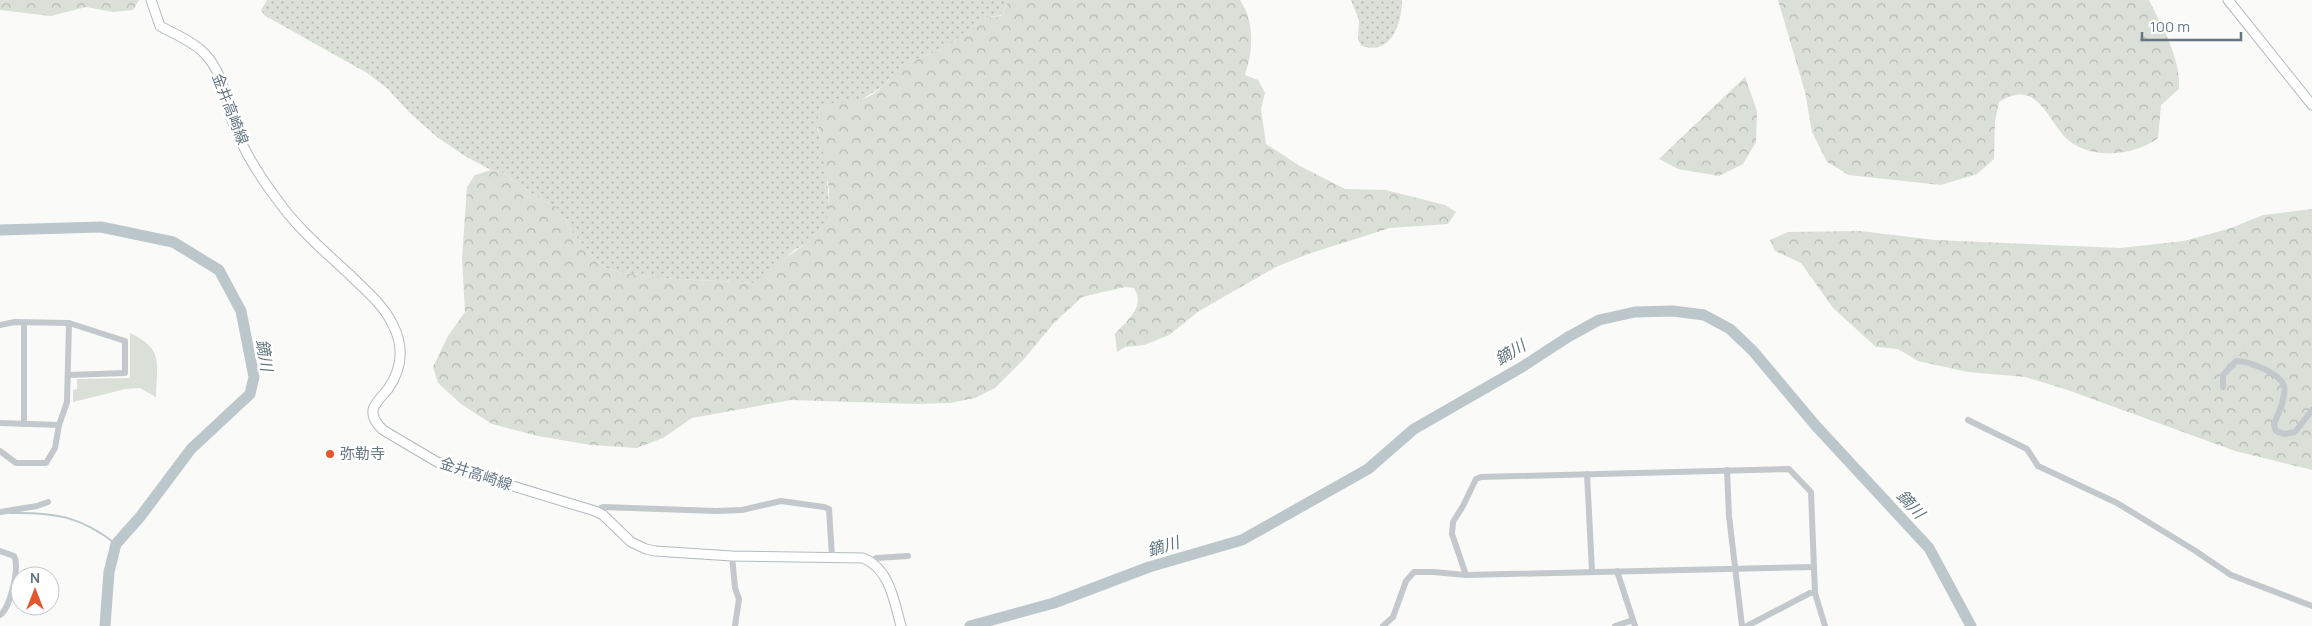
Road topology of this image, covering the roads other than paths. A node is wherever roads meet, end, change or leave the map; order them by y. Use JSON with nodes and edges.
{"nodes":[{"id":1,"x":151,"y":0,"type":"edge"},
{"id":2,"x":2228,"y":0,"type":"edge"},
{"id":3,"x":2312,"y":105,"type":"edge"},
{"id":4,"x":24,"y":322,"type":"junction"},
{"id":5,"x":68,"y":323,"type":"junction"},
{"id":6,"x":0,"y":326,"type":"edge"},
{"id":7,"x":68,"y":375,"type":"junction"},
{"id":8,"x":2223,"y":387,"type":"dead end"},
{"id":9,"x":2312,"y":410,"type":"edge"},
{"id":10,"x":1968,"y":420,"type":"dead end"},
{"id":11,"x":0,"y":423,"type":"edge"},
{"id":12,"x":24,"y":424,"type":"junction"},
{"id":13,"x":59,"y":425,"type":"junction"},
{"id":14,"x":0,"y":452,"type":"edge"},
{"id":15,"x":1728,"y":470,"type":"junction"},
{"id":16,"x":1587,"y":474,"type":"junction"},
{"id":17,"x":48,"y":502,"type":"dead end"},
{"id":18,"x":595,"y":511,"type":"junction"},
{"id":19,"x":0,"y":512,"type":"edge"},
{"id":20,"x":0,"y":551,"type":"edge"},
{"id":21,"x":732,"y":556,"type":"junction"},
{"id":22,"x":908,"y":556,"type":"dead end"},
{"id":23,"x":832,"y":557,"type":"junction"},
{"id":24,"x":871,"y":561,"type":"junction"},
{"id":25,"x":1814,"y":567,"type":"junction"},
{"id":26,"x":1735,"y":568,"type":"junction"},
{"id":27,"x":1618,"y":570,"type":"junction"},
{"id":28,"x":1592,"y":571,"type":"junction"},
{"id":29,"x":1466,"y":575,"type":"junction"},
{"id":30,"x":1815,"y":594,"type":"junction"},
{"id":31,"x":2312,"y":606,"type":"edge"},
{"id":32,"x":0,"y":615,"type":"edge"},
{"id":33,"x":1634,"y":623,"type":"edge"},
{"id":34,"x":734,"y":626,"type":"edge"},
{"id":35,"x":901,"y":626,"type":"edge"},
{"id":36,"x":1383,"y":626,"type":"edge"},
{"id":37,"x":1614,"y":626,"type":"edge"},
{"id":38,"x":1742,"y":626,"type":"edge"},
{"id":39,"x":1747,"y":626,"type":"edge"},
{"id":40,"x":1825,"y":626,"type":"edge"}],
"edges":[{"from":1,"to":18,"type":"main road","name":"金井高崎線"},
{"from":2,"to":3,"type":"main road"},
{"from":4,"to":5,"type":"street"},
{"from":4,"to":6,"type":"street"},
{"from":4,"to":12,"type":"street"},
{"from":5,"to":7,"type":"street"},
{"from":5,"to":7,"type":"street"},
{"from":7,"to":13,"type":"street"},
{"from":8,"to":9,"type":"street"},
{"from":10,"to":31,"type":"street"},
{"from":11,"to":12,"type":"street"},
{"from":12,"to":13,"type":"street"},
{"from":13,"to":14,"type":"street"},
{"from":15,"to":16,"type":"street"},
{"from":15,"to":25,"type":"street"},
{"from":15,"to":26,"type":"street"},
{"from":16,"to":28,"type":"street"},
{"from":16,"to":29,"type":"street"},
{"from":17,"to":19,"type":"street"},
{"from":18,"to":21,"type":"main road","name":"金井高崎線"},
{"from":18,"to":23,"type":"street"},
{"from":20,"to":32,"type":"street"},
{"from":21,"to":23,"type":"main road","name":"金井高崎線"},
{"from":21,"to":34,"type":"street"},
{"from":22,"to":24,"type":"street"},
{"from":23,"to":24,"type":"main road","name":"金井高崎線"},
{"from":24,"to":35,"type":"main road"},
{"from":25,"to":26,"type":"street"},
{"from":25,"to":30,"type":"street"},
{"from":26,"to":27,"type":"street"},
{"from":26,"to":38,"type":"street"},
{"from":27,"to":28,"type":"street"},
{"from":27,"to":33,"type":"street"},
{"from":28,"to":29,"type":"street"},
{"from":29,"to":36,"type":"street"},
{"from":30,"to":39,"type":"street"},
{"from":30,"to":40,"type":"street"},
{"from":33,"to":37,"type":"street"}]}
